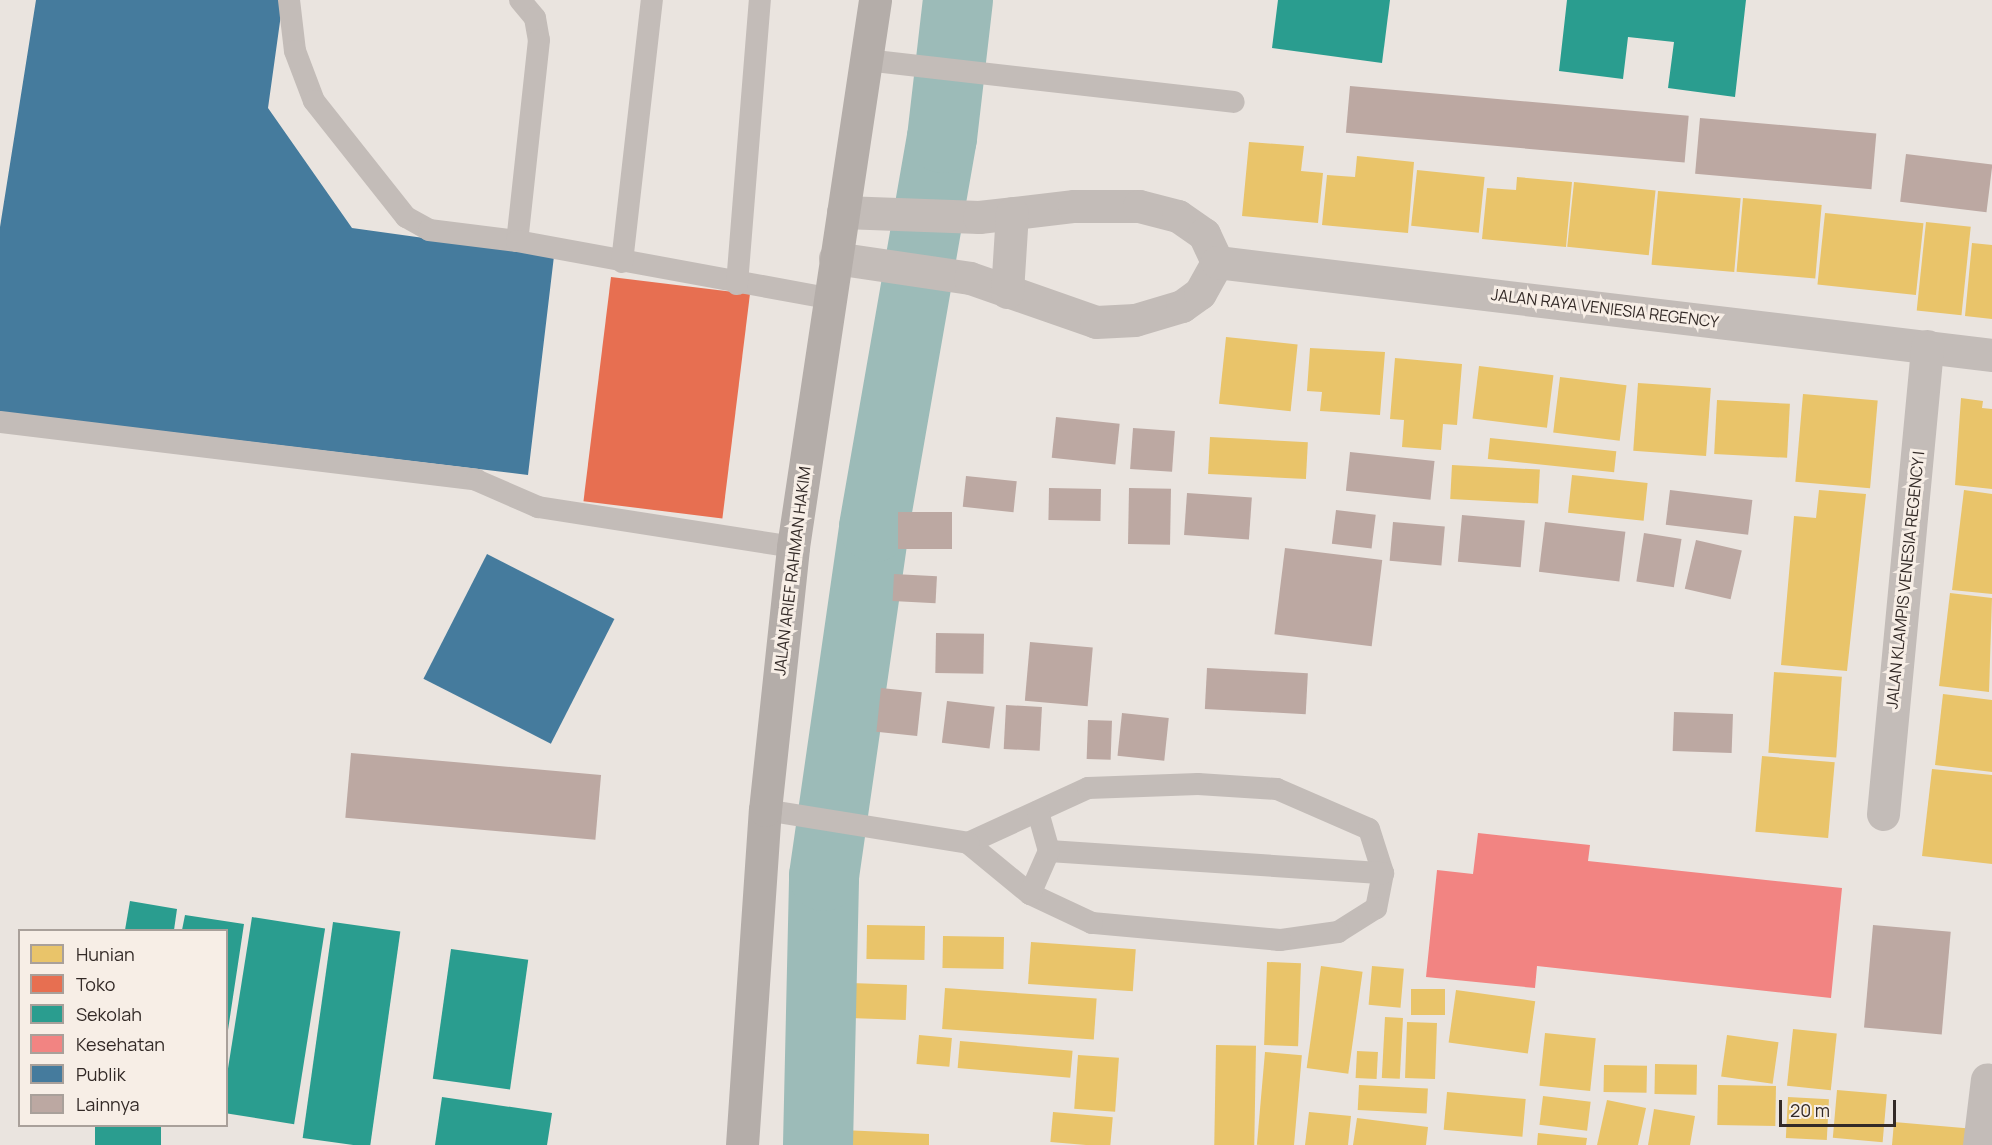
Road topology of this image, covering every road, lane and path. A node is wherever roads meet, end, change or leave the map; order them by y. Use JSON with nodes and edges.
{"nodes":[{"id":1,"x":289,"y":0,"type":"edge"},
{"id":2,"x":520,"y":0,"type":"edge"},
{"id":3,"x":652,"y":0,"type":"edge"},
{"id":4,"x":760,"y":0,"type":"edge"},
{"id":5,"x":875,"y":0,"type":"edge"},
{"id":6,"x":866,"y":60,"type":"junction"},
{"id":7,"x":1234,"y":102,"type":"dead end"},
{"id":8,"x":843,"y":212,"type":"junction"},
{"id":9,"x":1012,"y":213,"type":"junction"},
{"id":10,"x":517,"y":241,"type":"junction"},
{"id":11,"x":835,"y":258,"type":"junction"},
{"id":12,"x":622,"y":262,"type":"junction"},
{"id":13,"x":1217,"y":262,"type":"junction"},
{"id":14,"x":737,"y":284,"type":"junction"},
{"id":15,"x":1006,"y":292,"type":"junction"},
{"id":16,"x":829,"y":298,"type":"junction"},
{"id":17,"x":1927,"y":346,"type":"junction"},
{"id":18,"x":1992,"y":355,"type":"edge"},
{"id":19,"x":0,"y":422,"type":"edge"},
{"id":20,"x":793,"y":547,"type":"junction"},
{"id":21,"x":765,"y":810,"type":"junction"},
{"id":22,"x":1038,"y":812,"type":"junction"},
{"id":23,"x":1883,"y":814,"type":"dead end"},
{"id":24,"x":968,"y":843,"type":"junction"},
{"id":25,"x":1049,"y":851,"type":"junction"},
{"id":26,"x":1383,"y":873,"type":"junction"},
{"id":27,"x":1030,"y":894,"type":"junction"},
{"id":28,"x":1987,"y":1079,"type":"dead end"},
{"id":29,"x":742,"y":1145,"type":"edge"},
{"id":30,"x":1979,"y":1145,"type":"edge"}],
"edges":[{"from":1,"to":10,"type":"lane"},
{"from":2,"to":10,"type":"lane"},
{"from":3,"to":12,"type":"lane"},
{"from":4,"to":14,"type":"lane"},
{"from":5,"to":6,"type":"main road","name":"JALAN ARIEF RAHMAN HAKIM"},
{"from":6,"to":7,"type":"lane"},
{"from":6,"to":8,"type":"main road","name":"JALAN ARIEF RAHMAN HAKIM"},
{"from":8,"to":9,"type":"street"},
{"from":8,"to":11,"type":"main road","name":"JALAN ARIEF RAHMAN HAKIM"},
{"from":9,"to":13,"type":"street"},
{"from":9,"to":15,"type":"street"},
{"from":10,"to":12,"type":"lane"},
{"from":11,"to":15,"type":"street"},
{"from":11,"to":16,"type":"main road","name":"JALAN ARIEF RAHMAN HAKIM"},
{"from":12,"to":14,"type":"lane"},
{"from":13,"to":15,"type":"street"},
{"from":13,"to":17,"type":"street","name":"JALAN RAYA VENIESIA REGENCY"},
{"from":14,"to":16,"type":"lane"},
{"from":16,"to":20,"type":"main road","name":"JALAN ARIEF RAHMAN HAKIM"},
{"from":17,"to":18,"type":"street","name":"JALAN RAYA VENIESIA REGENCY"},
{"from":17,"to":23,"type":"street","name":"JALAN KLAMPIS VENESIA REGENCY I"},
{"from":19,"to":20,"type":"lane"},
{"from":20,"to":21,"type":"main road","name":"JALAN ARIEF RAHMAN HAKIM"},
{"from":21,"to":24,"type":"lane"},
{"from":21,"to":29,"type":"main road","name":"JALAN ARIEF RAHMAN HAKIM"},
{"from":22,"to":24,"type":"lane"},
{"from":22,"to":25,"type":"lane"},
{"from":22,"to":26,"type":"lane"},
{"from":24,"to":27,"type":"lane"},
{"from":25,"to":26,"type":"lane"},
{"from":25,"to":27,"type":"lane"},
{"from":26,"to":27,"type":"lane"},
{"from":28,"to":30,"type":"street"}]}
